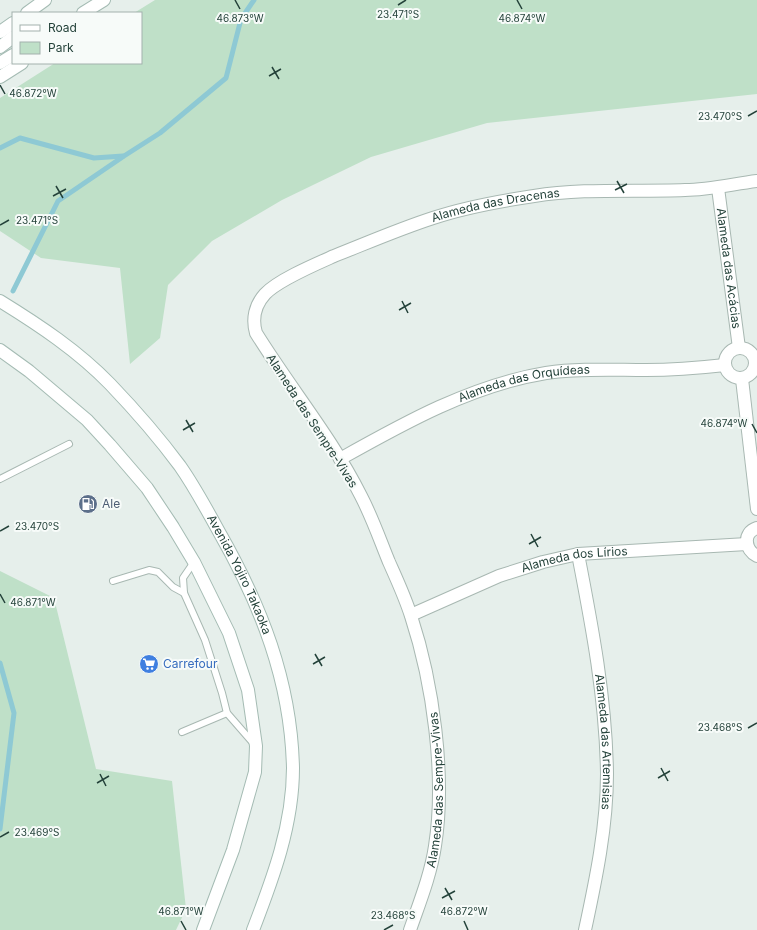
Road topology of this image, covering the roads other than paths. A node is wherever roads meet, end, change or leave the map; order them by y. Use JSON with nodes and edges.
{"nodes":[{"id":1,"x":45,"y":0,"type":"edge"},
{"id":2,"x":55,"y":0,"type":"edge"},
{"id":3,"x":103,"y":1,"type":"edge"},
{"id":4,"x":28,"y":12,"type":"edge"},
{"id":5,"x":41,"y":12,"type":"edge"},
{"id":6,"x":85,"y":12,"type":"edge"},
{"id":7,"x":91,"y":12,"type":"edge"},
{"id":8,"x":12,"y":24,"type":"edge"},
{"id":9,"x":0,"y":32,"type":"edge"},
{"id":10,"x":12,"y":38,"type":"edge"},
{"id":11,"x":0,"y":47,"type":"edge"},
{"id":12,"x":12,"y":56,"type":"edge"},
{"id":13,"x":0,"y":63,"type":"edge"},
{"id":14,"x":20,"y":64,"type":"edge"},
{"id":15,"x":0,"y":77,"type":"edge"},
{"id":16,"x":757,"y":181,"type":"edge"},
{"id":17,"x":718,"y":188,"type":"junction"},
{"id":18,"x":0,"y":301,"type":"edge"},
{"id":19,"x":257,"y":306,"type":"joint"},
{"id":20,"x":739,"y":348,"type":"junction"},
{"id":21,"x":0,"y":350,"type":"edge"},
{"id":22,"x":756,"y":362,"type":"edge"},
{"id":23,"x":724,"y":365,"type":"junction"},
{"id":24,"x":742,"y":379,"type":"junction"},
{"id":25,"x":69,"y":444,"type":"dead end"},
{"id":26,"x":340,"y":459,"type":"junction"},
{"id":27,"x":0,"y":479,"type":"edge"},
{"id":28,"x":757,"y":509,"type":"edge"},
{"id":29,"x":757,"y":528,"type":"edge"},
{"id":30,"x":746,"y":544,"type":"junction"},
{"id":31,"x":578,"y":554,"type":"junction"},
{"id":32,"x":757,"y":556,"type":"edge"},
{"id":33,"x":194,"y":562,"type":"junction"},
{"id":34,"x":113,"y":581,"type":"dead end"},
{"id":35,"x":184,"y":592,"type":"junction"},
{"id":36,"x":411,"y":615,"type":"junction"},
{"id":37,"x":227,"y":713,"type":"junction"},
{"id":38,"x":182,"y":732,"type":"dead end"},
{"id":39,"x":256,"y":746,"type":"junction"},
{"id":40,"x":203,"y":930,"type":"edge"},
{"id":41,"x":253,"y":930,"type":"edge"},
{"id":42,"x":410,"y":930,"type":"edge"},
{"id":43,"x":585,"y":930,"type":"edge"}],
"edges":[{"from":1,"to":4,"type":"street"},
{"from":2,"to":5,"type":"street"},
{"from":3,"to":6,"type":"street"},
{"from":3,"to":7,"type":"street"},
{"from":8,"to":9,"type":"street"},
{"from":10,"to":11,"type":"street"},
{"from":12,"to":13,"type":"street"},
{"from":14,"to":15,"type":"street"},
{"from":16,"to":17,"type":"street","name":"Alameda das Dracenas"},
{"from":17,"to":19,"type":"street","name":"Alameda das Dracenas"},
{"from":17,"to":20,"type":"street","name":"Alameda das Acácias"},
{"from":18,"to":41,"type":"street","name":"Avenida Yojiro Takaoka"},
{"from":19,"to":26,"type":"street","name":"Alameda das Sempre-Vivas"},
{"from":20,"to":22,"type":"street"},
{"from":20,"to":23,"type":"street"},
{"from":21,"to":33,"type":"street"},
{"from":22,"to":24,"type":"street"},
{"from":23,"to":24,"type":"street"},
{"from":23,"to":26,"type":"street","name":"Alameda das Orquídeas"},
{"from":24,"to":28,"type":"street"},
{"from":25,"to":27,"type":"lane"},
{"from":26,"to":36,"type":"street","name":"Alameda das Sempre-Vivas"},
{"from":29,"to":30,"type":"street"},
{"from":30,"to":31,"type":"street","name":"Alameda dos Lírios"},
{"from":30,"to":32,"type":"street"},
{"from":31,"to":36,"type":"street","name":"Alameda dos Lírios"},
{"from":31,"to":43,"type":"street","name":"Alameda das Artemisias"},
{"from":33,"to":35,"type":"lane"},
{"from":33,"to":39,"type":"street"},
{"from":34,"to":35,"type":"lane"},
{"from":35,"to":37,"type":"lane"},
{"from":36,"to":42,"type":"street","name":"Alameda das Sempre-Vivas"},
{"from":37,"to":38,"type":"lane"},
{"from":37,"to":39,"type":"lane"},
{"from":39,"to":40,"type":"street"}]}
